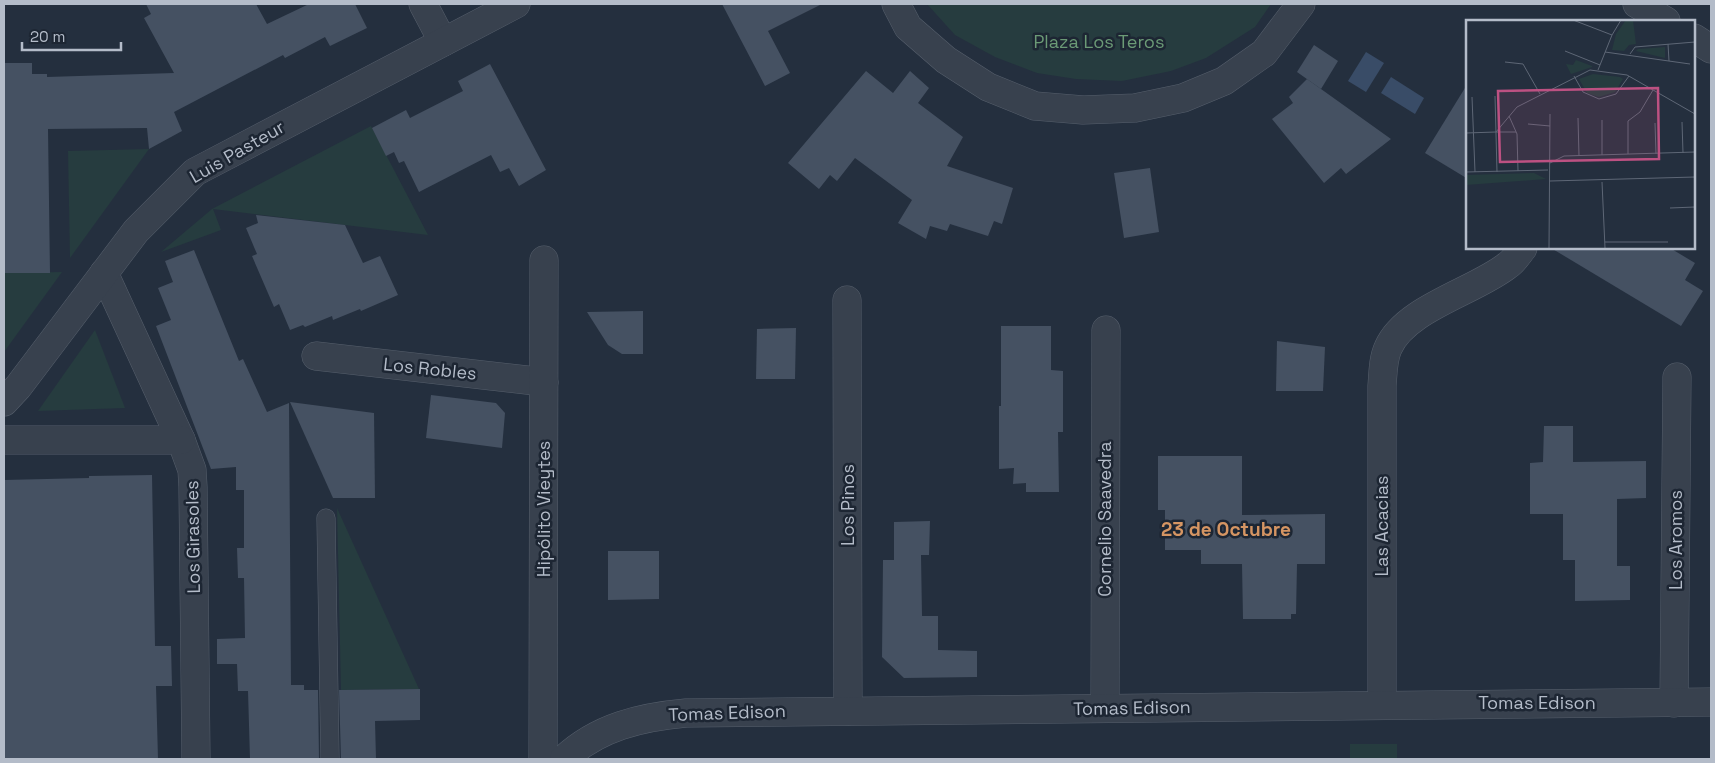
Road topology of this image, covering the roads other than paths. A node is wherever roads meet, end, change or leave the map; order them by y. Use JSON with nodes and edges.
{"nodes":[{"id":1,"x":423,"y":4,"type":"edge"},
{"id":2,"x":516,"y":4,"type":"edge"},
{"id":3,"x":896,"y":4,"type":"edge"},
{"id":4,"x":1301,"y":4,"type":"edge"},
{"id":5,"x":1695,"y":39,"type":"edge"},
{"id":6,"x":442,"y":42,"type":"junction"},
{"id":7,"x":1711,"y":49,"type":"edge"},
{"id":8,"x":1522,"y":249,"type":"edge"},
{"id":9,"x":544,"y":260,"type":"dead end"},
{"id":10,"x":104,"y":273,"type":"junction"},
{"id":11,"x":847,"y":300,"type":"dead end"},
{"id":12,"x":1106,"y":330,"type":"dead end"},
{"id":13,"x":316,"y":356,"type":"dead end"},
{"id":14,"x":1677,"y":377,"type":"dead end"},
{"id":15,"x":544,"y":382,"type":"junction"},
{"id":16,"x":4,"y":402,"type":"edge"},
{"id":17,"x":4,"y":440,"type":"edge"},
{"id":18,"x":181,"y":440,"type":"junction"},
{"id":19,"x":326,"y":518,"type":"dead end"},
{"id":20,"x":1674,"y":702,"type":"junction"},
{"id":21,"x":1711,"y":702,"type":"edge"},
{"id":22,"x":1382,"y":704,"type":"junction"},
{"id":23,"x":1105,"y":708,"type":"junction"},
{"id":24,"x":848,"y":711,"type":"junction"},
{"id":25,"x":196,"y":759,"type":"edge"},
{"id":26,"x":330,"y":759,"type":"edge"},
{"id":27,"x":544,"y":759,"type":"edge"},
{"id":28,"x":564,"y":759,"type":"edge"}],
"edges":[{"from":1,"to":6,"type":"street"},
{"from":2,"to":6,"type":"street","name":"Luis Pasteur"},
{"from":3,"to":4,"type":"street"},
{"from":5,"to":7,"type":"street"},
{"from":6,"to":10,"type":"street","name":"Luis Pasteur"},
{"from":8,"to":22,"type":"street","name":"Las Acacias"},
{"from":9,"to":15,"type":"street","name":"Hipólito Vieytes"},
{"from":10,"to":16,"type":"street","name":"Luis Pasteur"},
{"from":10,"to":18,"type":"street","name":"Los Girasoles"},
{"from":11,"to":24,"type":"street","name":"Los Pinos"},
{"from":12,"to":23,"type":"street","name":"Cornelio Saavedra"},
{"from":13,"to":15,"type":"street","name":"Los Robles"},
{"from":14,"to":20,"type":"street","name":"Los Aromos"},
{"from":15,"to":27,"type":"street","name":"Hipólito Vieytes"},
{"from":17,"to":18,"type":"street"},
{"from":18,"to":25,"type":"street","name":"Los Girasoles"},
{"from":19,"to":26,"type":"lane"},
{"from":20,"to":21,"type":"street","name":"Tomas Edison"},
{"from":20,"to":22,"type":"street","name":"Tomas Edison"},
{"from":22,"to":23,"type":"street","name":"Tomas Edison"},
{"from":23,"to":24,"type":"street","name":"Tomas Edison"},
{"from":24,"to":28,"type":"street","name":"Tomas Edison"}]}
